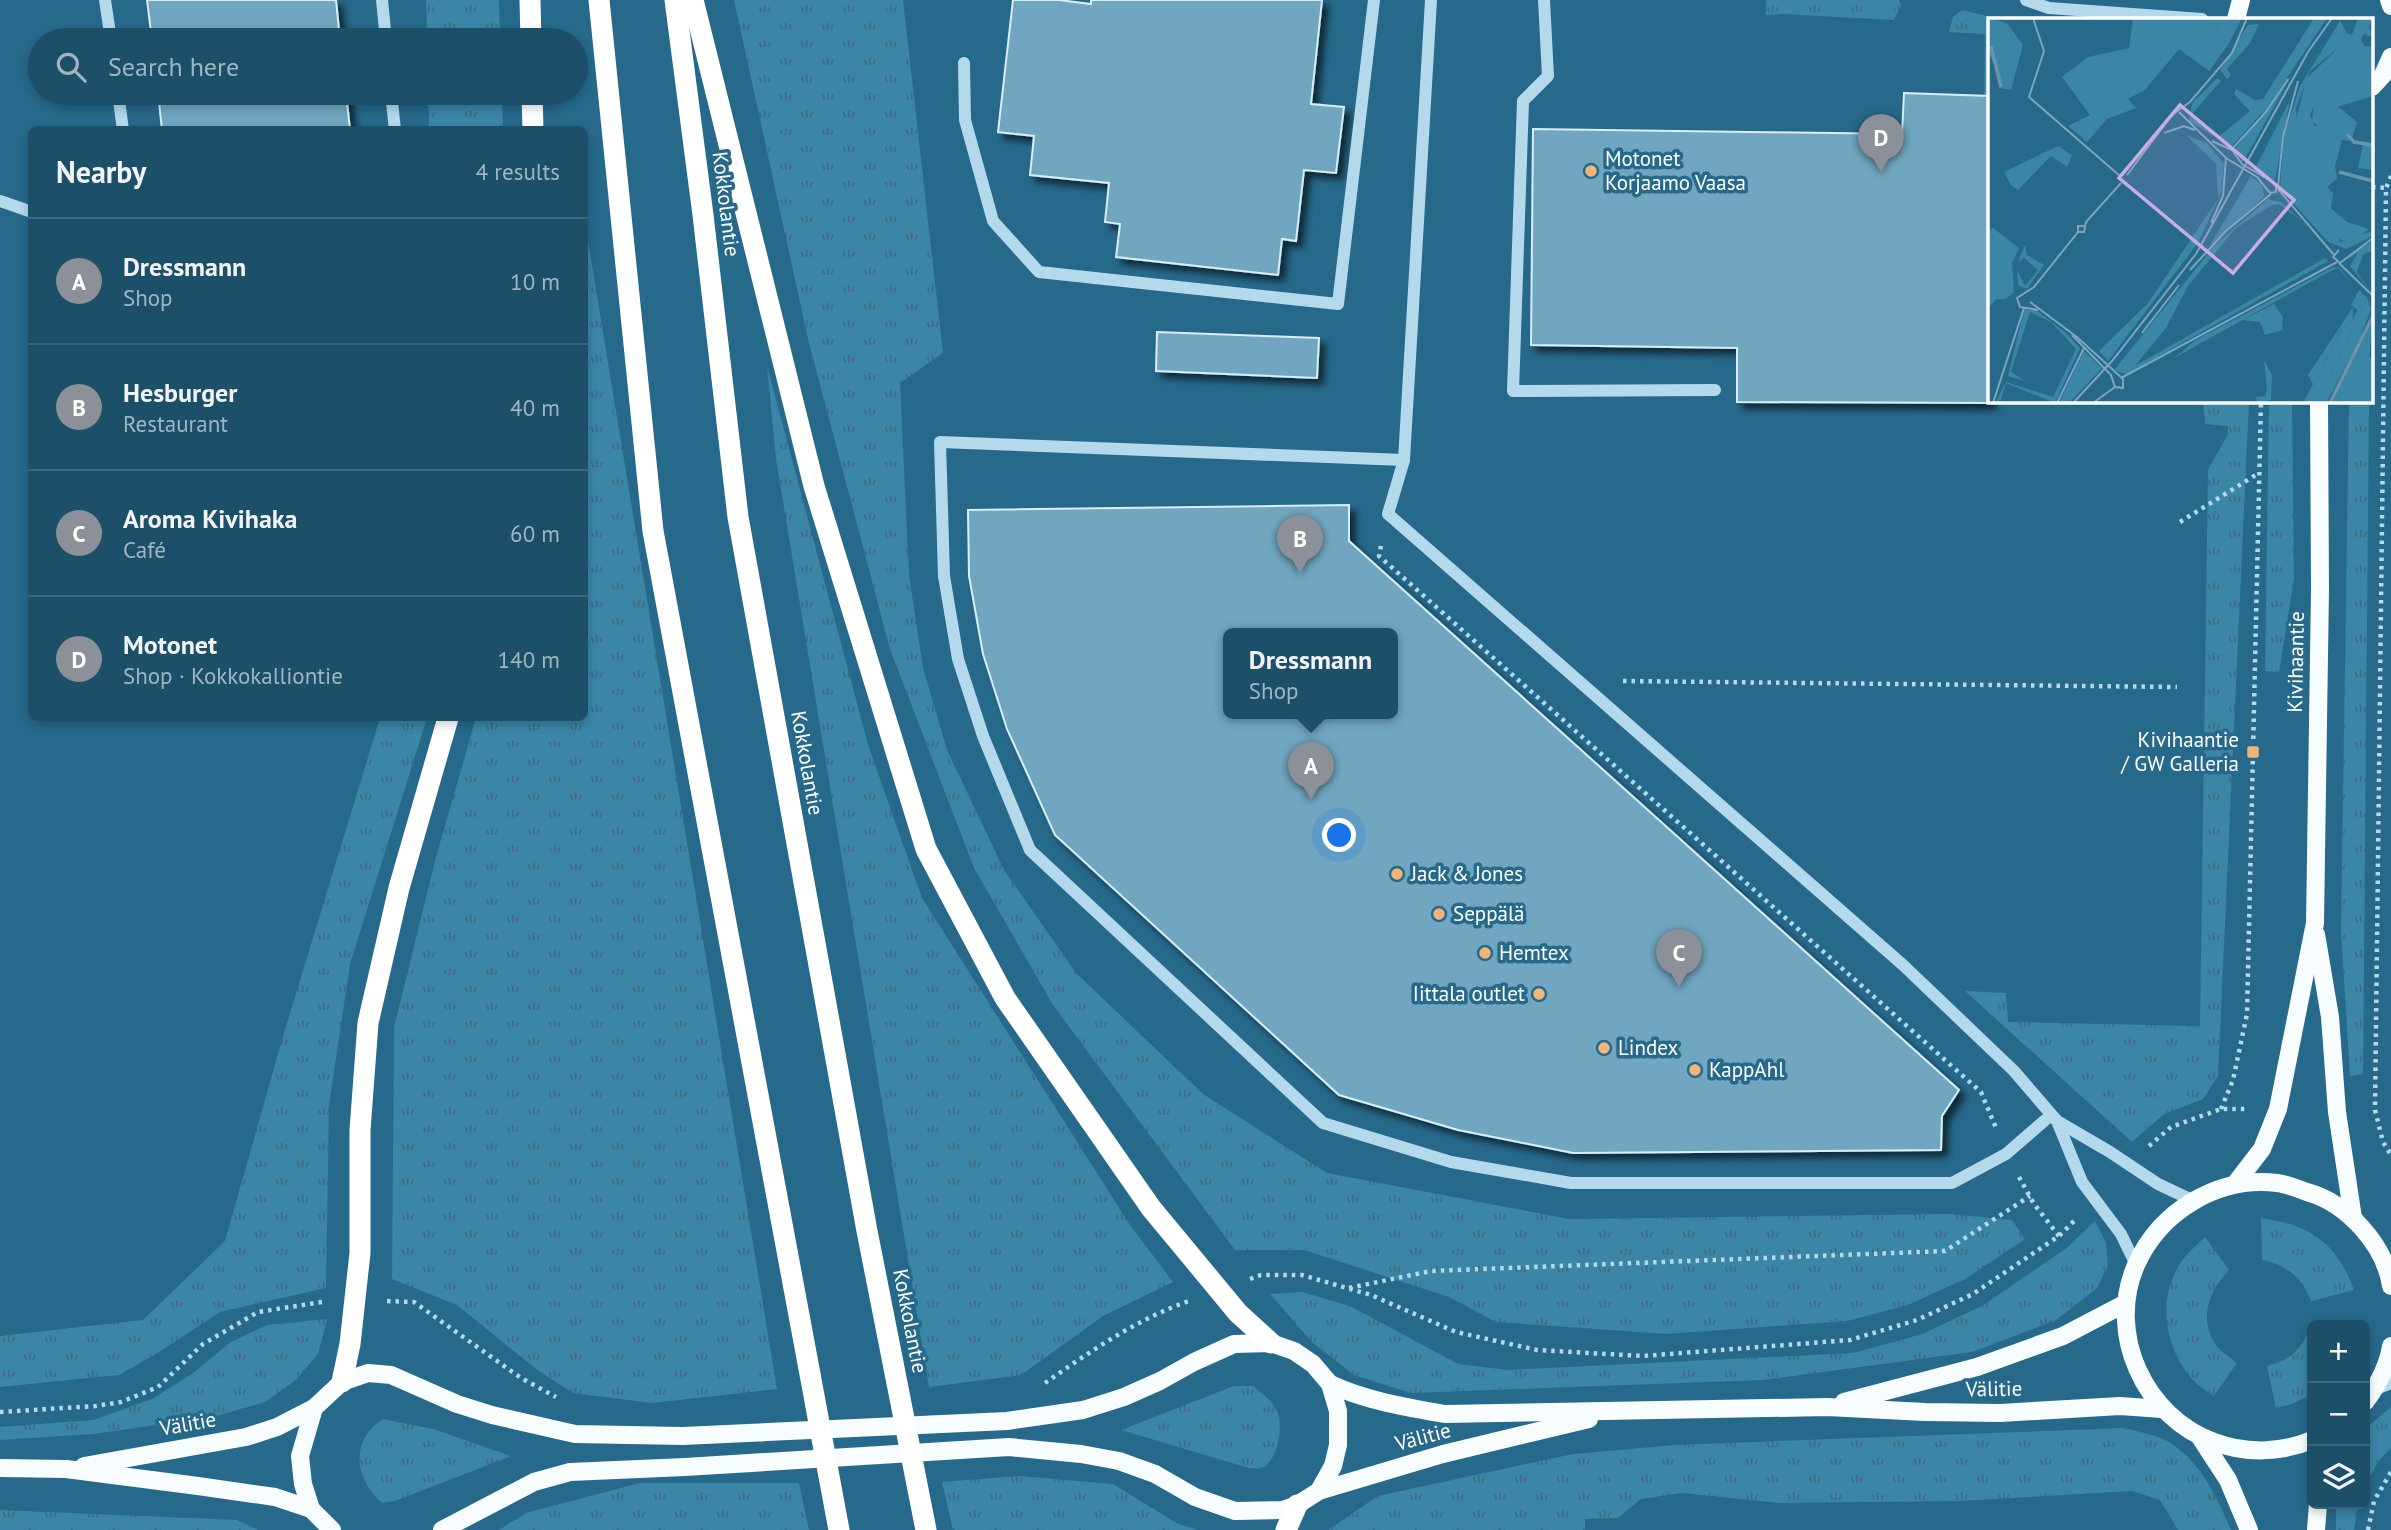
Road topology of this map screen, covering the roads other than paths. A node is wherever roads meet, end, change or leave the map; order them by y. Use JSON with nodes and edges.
{"nodes":[{"id":1,"x":105,"y":0,"type":"edge"},
{"id":2,"x":382,"y":0,"type":"edge"},
{"id":3,"x":530,"y":0,"type":"edge"},
{"id":4,"x":599,"y":0,"type":"edge"},
{"id":5,"x":675,"y":0,"type":"edge"},
{"id":6,"x":693,"y":0,"type":"edge"},
{"id":7,"x":1374,"y":0,"type":"edge"},
{"id":8,"x":1431,"y":0,"type":"edge"},
{"id":9,"x":1544,"y":0,"type":"edge"},
{"id":10,"x":2026,"y":0,"type":"edge"},
{"id":11,"x":2241,"y":0,"type":"edge"},
{"id":12,"x":2389,"y":0,"type":"edge"},
{"id":13,"x":2391,"y":6,"type":"edge"},
{"id":14,"x":2188,"y":18,"type":"edge"},
{"id":15,"x":2236,"y":18,"type":"edge"},
{"id":16,"x":109,"y":28,"type":"edge"},
{"id":17,"x":385,"y":28,"type":"edge"},
{"id":18,"x":531,"y":28,"type":"edge"},
{"id":19,"x":2391,"y":57,"type":"edge"},
{"id":20,"x":964,"y":63,"type":"dead end"},
{"id":21,"x":2374,"y":86,"type":"edge"},
{"id":22,"x":120,"y":105,"type":"edge"},
{"id":23,"x":392,"y":105,"type":"edge"},
{"id":24,"x":532,"y":105,"type":"edge"},
{"id":25,"x":122,"y":126,"type":"edge"},
{"id":26,"x":395,"y":126,"type":"edge"},
{"id":27,"x":533,"y":126,"type":"edge"},
{"id":28,"x":0,"y":201,"type":"edge"},
{"id":29,"x":28,"y":211,"type":"edge"},
{"id":30,"x":1715,"y":390,"type":"dead end"},
{"id":31,"x":2319,"y":402,"type":"edge"},
{"id":32,"x":1404,"y":460,"type":"junction"},
{"id":33,"x":447,"y":721,"type":"edge"},
{"id":34,"x":2315,"y":923,"type":"junction"},
{"id":35,"x":2054,"y":1118,"type":"junction"},
{"id":36,"x":2235,"y":1184,"type":"junction"},
{"id":37,"x":2192,"y":1200,"type":"junction"},
{"id":38,"x":2353,"y":1218,"type":"junction"},
{"id":39,"x":2136,"y":1265,"type":"junction"},
{"id":40,"x":2391,"y":1280,"type":"edge"},
{"id":41,"x":2391,"y":1286,"type":"edge"},
{"id":42,"x":2126,"y":1303,"type":"junction"},
{"id":43,"x":1271,"y":1343,"type":"junction"},
{"id":44,"x":2391,"y":1346,"type":"edge"},
{"id":45,"x":342,"y":1382,"type":"junction"},
{"id":46,"x":1330,"y":1384,"type":"junction"},
{"id":47,"x":2377,"y":1391,"type":"edge"},
{"id":48,"x":1827,"y":1407,"type":"junction"},
{"id":49,"x":314,"y":1408,"type":"junction"},
{"id":50,"x":2162,"y":1409,"type":"junction"},
{"id":51,"x":1622,"y":1411,"type":"junction"},
{"id":52,"x":2200,"y":1437,"type":"junction"},
{"id":53,"x":2307,"y":1442,"type":"edge"},
{"id":54,"x":0,"y":1468,"type":"edge"},
{"id":55,"x":66,"y":1469,"type":"junction"},
{"id":56,"x":1319,"y":1491,"type":"junction"},
{"id":57,"x":1297,"y":1505,"type":"junction"},
{"id":58,"x":311,"y":1509,"type":"junction"},
{"id":59,"x":2318,"y":1509,"type":"edge"},
{"id":60,"x":332,"y":1530,"type":"edge"},
{"id":61,"x":442,"y":1530,"type":"edge"},
{"id":62,"x":839,"y":1530,"type":"edge"},
{"id":63,"x":926,"y":1530,"type":"edge"},
{"id":64,"x":1286,"y":1530,"type":"edge"},
{"id":65,"x":2249,"y":1530,"type":"edge"},
{"id":66,"x":2316,"y":1530,"type":"edge"}],
"edges":[{"from":1,"to":16,"type":"street"},
{"from":2,"to":17,"type":"street"},
{"from":3,"to":18,"type":"highway"},
{"from":4,"to":62,"type":"highway"},
{"from":5,"to":63,"type":"highway","name":"Kokkolantie"},
{"from":6,"to":43,"type":"highway"},
{"from":7,"to":20,"type":"street"},
{"from":8,"to":32,"type":"street"},
{"from":9,"to":30,"type":"street"},
{"from":10,"to":14,"type":"street"},
{"from":11,"to":15,"type":"main road"},
{"from":12,"to":13,"type":"main road"},
{"from":19,"to":21,"type":"main road"},
{"from":22,"to":25,"type":"street"},
{"from":23,"to":26,"type":"street"},
{"from":24,"to":27,"type":"highway"},
{"from":28,"to":29,"type":"street"},
{"from":31,"to":34,"type":"main road","name":"Kivihaantie"},
{"from":32,"to":35,"type":"street"},
{"from":32,"to":35,"type":"street"},
{"from":33,"to":45,"type":"highway"},
{"from":34,"to":36,"type":"main road","name":"Kivihaantie"},
{"from":34,"to":38,"type":"main road","name":"Kivihaantie"},
{"from":35,"to":37,"type":"street"},
{"from":35,"to":39,"type":"street"},
{"from":36,"to":37,"type":"main road"},
{"from":36,"to":38,"type":"main road"},
{"from":37,"to":39,"type":"main road"},
{"from":38,"to":40,"type":"main road"},
{"from":39,"to":42,"type":"main road"},
{"from":40,"to":41,"type":"main road"},
{"from":42,"to":48,"type":"main road","name":"Välitie"},
{"from":42,"to":50,"type":"main road"},
{"from":43,"to":45,"type":"main road"},
{"from":43,"to":46,"type":"main road"},
{"from":44,"to":47,"type":"main road"},
{"from":45,"to":49,"type":"main road","name":"Välitie"},
{"from":46,"to":51,"type":"main road","name":"Välitie"},
{"from":46,"to":56,"type":"main road"},
{"from":48,"to":50,"type":"main road","name":"Välitie"},
{"from":48,"to":51,"type":"main road","name":"Välitie"},
{"from":49,"to":55,"type":"main road","name":"Välitie"},
{"from":49,"to":58,"type":"main road"},
{"from":50,"to":52,"type":"main road"},
{"from":51,"to":56,"type":"main road","name":"Välitie"},
{"from":52,"to":53,"type":"main road"},
{"from":52,"to":65,"type":"main road"},
{"from":54,"to":55,"type":"main road","name":"Välitie"},
{"from":55,"to":58,"type":"main road","name":"Välitie"},
{"from":56,"to":57,"type":"main road","name":"Välitie"},
{"from":57,"to":61,"type":"main road"},
{"from":57,"to":64,"type":"highway"},
{"from":58,"to":60,"type":"main road"},
{"from":59,"to":66,"type":"main road"}]}
